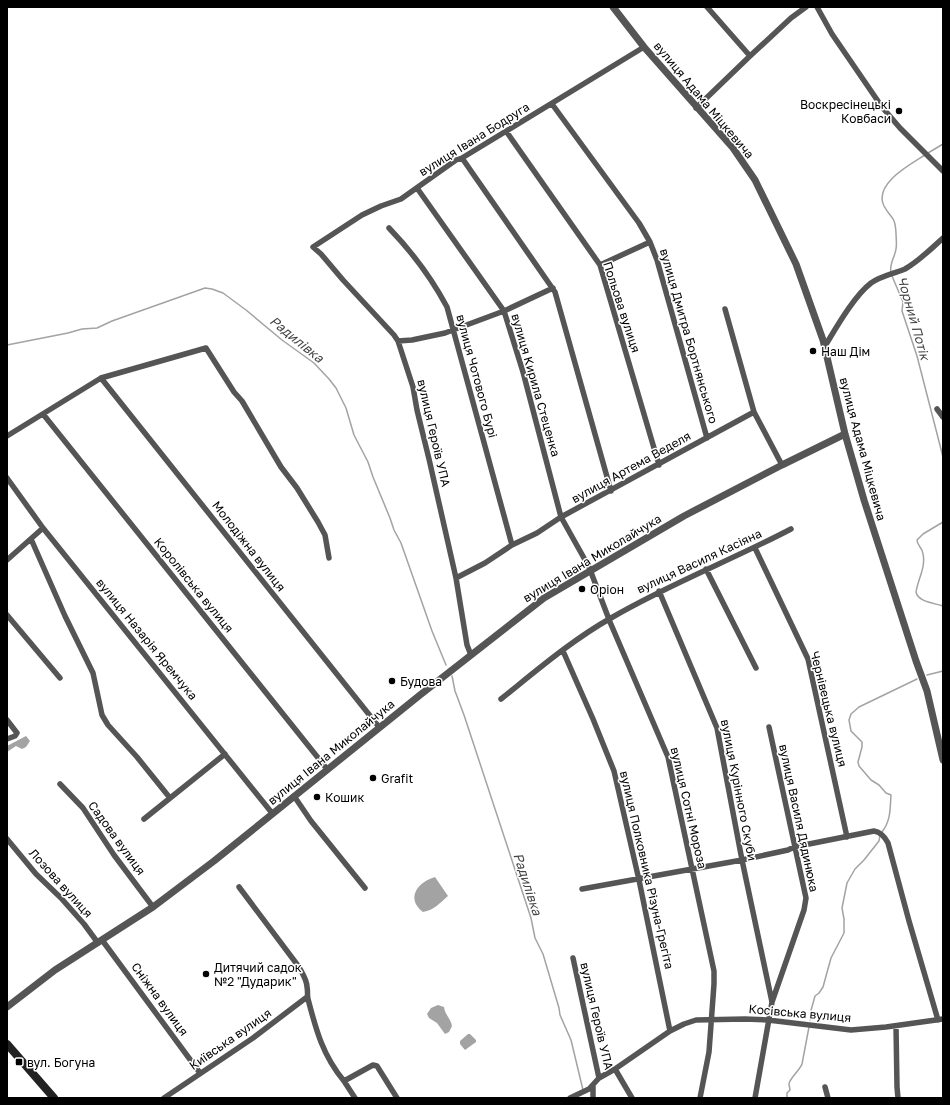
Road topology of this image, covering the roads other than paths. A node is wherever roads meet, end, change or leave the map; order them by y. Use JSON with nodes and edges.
{"nodes":[{"id":1,"x":613,"y":7,"type":"edge"},
{"id":2,"x":707,"y":7,"type":"edge"},
{"id":3,"x":806,"y":7,"type":"edge"},
{"id":4,"x":817,"y":7,"type":"edge"},
{"id":5,"x":644,"y":47,"type":"junction"},
{"id":6,"x":750,"y":56,"type":"junction"},
{"id":7,"x":552,"y":104,"type":"junction"},
{"id":8,"x":696,"y":108,"type":"junction"},
{"id":9,"x":506,"y":131,"type":"junction"},
{"id":10,"x":462,"y":158,"type":"junction"},
{"id":11,"x":943,"y":171,"type":"edge"},
{"id":12,"x":417,"y":188,"type":"junction"},
{"id":13,"x":389,"y":228,"type":"dead end"},
{"id":14,"x":943,"y":238,"type":"edge"},
{"id":15,"x":650,"y":242,"type":"junction"},
{"id":16,"x":313,"y":247,"type":"joint"},
{"id":17,"x":600,"y":265,"type":"junction"},
{"id":18,"x":553,"y":288,"type":"junction"},
{"id":19,"x":725,"y":309,"type":"dead end"},
{"id":20,"x":504,"y":311,"type":"junction"},
{"id":21,"x":453,"y":328,"type":"junction"},
{"id":22,"x":398,"y":341,"type":"junction"},
{"id":23,"x":825,"y":346,"type":"junction"},
{"id":24,"x":101,"y":378,"type":"junction"},
{"id":25,"x":937,"y":409,"type":"dead end"},
{"id":26,"x":754,"y":412,"type":"junction"},
{"id":27,"x":43,"y":414,"type":"junction"},
{"id":28,"x":943,"y":417,"type":"edge"},
{"id":29,"x":845,"y":434,"type":"junction"},
{"id":30,"x":7,"y":436,"type":"edge"},
{"id":31,"x":707,"y":438,"type":"junction"},
{"id":32,"x":659,"y":465,"type":"junction"},
{"id":33,"x":782,"y":465,"type":"junction"},
{"id":34,"x":7,"y":478,"type":"edge"},
{"id":35,"x":611,"y":491,"type":"junction"},
{"id":36,"x":561,"y":517,"type":"junction"},
{"id":37,"x":43,"y":528,"type":"junction"},
{"id":38,"x":791,"y":529,"type":"dead end"},
{"id":39,"x":31,"y":539,"type":"junction"},
{"id":40,"x":512,"y":546,"type":"junction"},
{"id":41,"x":756,"y":548,"type":"junction"},
{"id":42,"x":329,"y":558,"type":"dead end"},
{"id":43,"x":7,"y":560,"type":"edge"},
{"id":44,"x":590,"y":570,"type":"junction"},
{"id":45,"x":706,"y":570,"type":"junction"},
{"id":46,"x":456,"y":578,"type":"junction"},
{"id":47,"x":659,"y":591,"type":"junction"},
{"id":48,"x":7,"y":615,"type":"edge"},
{"id":49,"x":609,"y":619,"type":"junction"},
{"id":50,"x":563,"y":650,"type":"junction"},
{"id":51,"x":471,"y":655,"type":"junction"},
{"id":52,"x":756,"y":668,"type":"dead end"},
{"id":53,"x":60,"y":678,"type":"dead end"},
{"id":54,"x":501,"y":699,"type":"dead end"},
{"id":55,"x":7,"y":720,"type":"edge"},
{"id":56,"x":380,"y":727,"type":"junction"},
{"id":57,"x":769,"y":727,"type":"dead end"},
{"id":58,"x":7,"y":739,"type":"edge"},
{"id":59,"x":225,"y":754,"type":"junction"},
{"id":60,"x":943,"y":760,"type":"edge"},
{"id":61,"x":327,"y":769,"type":"junction"},
{"id":62,"x":60,"y":784,"type":"dead end"},
{"id":63,"x":294,"y":796,"type":"junction"},
{"id":64,"x":170,"y":798,"type":"junction"},
{"id":65,"x":272,"y":813,"type":"junction"},
{"id":66,"x":144,"y":819,"type":"dead end"},
{"id":67,"x":847,"y":837,"type":"junction"},
{"id":68,"x":7,"y":839,"type":"edge"},
{"id":69,"x":794,"y":847,"type":"junction"},
{"id":70,"x":742,"y":860,"type":"junction"},
{"id":71,"x":692,"y":870,"type":"junction"},
{"id":72,"x":639,"y":880,"type":"junction"},
{"id":73,"x":239,"y":887,"type":"dead end"},
{"id":74,"x":365,"y":888,"type":"dead end"},
{"id":75,"x":582,"y":889,"type":"dead end"},
{"id":76,"x":153,"y":907,"type":"junction"},
{"id":77,"x":100,"y":941,"type":"junction"},
{"id":78,"x":572,"y":958,"type":"dead end"},
{"id":79,"x":307,"y":997,"type":"junction"},
{"id":80,"x":772,"y":1002,"type":"junction"},
{"id":81,"x":7,"y":1007,"type":"edge"},
{"id":82,"x":941,"y":1019,"type":"edge"},
{"id":83,"x":712,"y":1020,"type":"junction"},
{"id":84,"x":768,"y":1020,"type":"junction"},
{"id":85,"x":896,"y":1026,"type":"junction"},
{"id":86,"x":670,"y":1031,"type":"junction"},
{"id":87,"x":7,"y":1044,"type":"edge"},
{"id":88,"x":615,"y":1070,"type":"junction"},
{"id":89,"x":200,"y":1073,"type":"junction"},
{"id":90,"x":599,"y":1078,"type":"junction"},
{"id":91,"x":344,"y":1081,"type":"junction"},
{"id":92,"x":593,"y":1085,"type":"junction"},
{"id":93,"x":825,"y":1087,"type":"dead end"},
{"id":94,"x":54,"y":1098,"type":"edge"},
{"id":95,"x":164,"y":1098,"type":"edge"},
{"id":96,"x":355,"y":1098,"type":"edge"},
{"id":97,"x":397,"y":1098,"type":"edge"},
{"id":98,"x":570,"y":1098,"type":"edge"},
{"id":99,"x":593,"y":1098,"type":"edge"},
{"id":100,"x":632,"y":1098,"type":"edge"},
{"id":101,"x":700,"y":1098,"type":"edge"},
{"id":102,"x":755,"y":1098,"type":"edge"},
{"id":103,"x":828,"y":1098,"type":"edge"},
{"id":104,"x":898,"y":1098,"type":"edge"}],
"edges":[{"from":1,"to":5,"type":"street","name":"вулиця Адама Міцкевича"},
{"from":2,"to":6,"type":"street"},
{"from":3,"to":6,"type":"street"},
{"from":4,"to":11,"type":"street"},
{"from":5,"to":7,"type":"street","name":"вулиця Івана Бодруга"},
{"from":5,"to":8,"type":"street","name":"вулиця Адама Міцкевича"},
{"from":6,"to":8,"type":"street"},
{"from":7,"to":9,"type":"street","name":"вулиця Івана Бодруга"},
{"from":7,"to":15,"type":"street","name":"вулиця Дмитра Бортнянського"},
{"from":8,"to":23,"type":"street","name":"вулиця Адама Міцкевича"},
{"from":9,"to":10,"type":"street","name":"вулиця Івана Бодруга"},
{"from":9,"to":17,"type":"street","name":"Польова вулиця"},
{"from":10,"to":12,"type":"street","name":"вулиця Івана Бодруга"},
{"from":10,"to":18,"type":"street"},
{"from":12,"to":16,"type":"street","name":"вулиця Івана Бодруга"},
{"from":12,"to":20,"type":"street","name":"вулиця Кирила Стеценка"},
{"from":13,"to":21,"type":"street","name":"вулиця Чотового Бурі"},
{"from":14,"to":23,"type":"street"},
{"from":15,"to":17,"type":"street"},
{"from":15,"to":31,"type":"street","name":"вулиця Дмитра Бортнянського"},
{"from":16,"to":22,"type":"street","name":"вулиця Героїв УПА"},
{"from":17,"to":32,"type":"street","name":"Польова вулиця"},
{"from":18,"to":20,"type":"street"},
{"from":18,"to":35,"type":"street"},
{"from":19,"to":26,"type":"street"},
{"from":20,"to":21,"type":"street"},
{"from":20,"to":36,"type":"street","name":"вулиця Кирила Стеценка"},
{"from":21,"to":22,"type":"street"},
{"from":21,"to":40,"type":"street","name":"вулиця Чотового Бурі"},
{"from":22,"to":46,"type":"street","name":"вулиця Героїв УПА"},
{"from":23,"to":29,"type":"street","name":"вулиця Адама Міцкевича"},
{"from":24,"to":27,"type":"street"},
{"from":24,"to":42,"type":"street"},
{"from":24,"to":56,"type":"street","name":"Молодіжна вулиця"},
{"from":25,"to":28,"type":"street"},
{"from":26,"to":31,"type":"street","name":"вулиця Артема Веделя"},
{"from":26,"to":33,"type":"street"},
{"from":27,"to":30,"type":"street"},
{"from":27,"to":61,"type":"street","name":"Королівська вулиця"},
{"from":29,"to":33,"type":"street","name":"вулиця Івана Миколайчука"},
{"from":29,"to":60,"type":"street","name":"вулиця Адама Міцкевича"},
{"from":31,"to":32,"type":"street","name":"вулиця Артема Веделя"},
{"from":32,"to":35,"type":"street","name":"вулиця Артема Веделя"},
{"from":33,"to":44,"type":"street","name":"вулиця Івана Миколайчука"},
{"from":34,"to":37,"type":"street","name":"вулиця Назарія Яремчука"},
{"from":35,"to":36,"type":"street","name":"вулиця Артема Веделя"},
{"from":36,"to":40,"type":"street","name":"вулиця Артема Веделя"},
{"from":36,"to":44,"type":"street","name":"вулиця Сотні Мороза"},
{"from":37,"to":39,"type":"street"},
{"from":37,"to":59,"type":"street","name":"вулиця Назарія Яремчука"},
{"from":38,"to":41,"type":"street","name":"вулиця Василя Касіяна"},
{"from":39,"to":43,"type":"street"},
{"from":39,"to":64,"type":"street"},
{"from":40,"to":46,"type":"street","name":"вулиця Артема Веделя"},
{"from":41,"to":45,"type":"street","name":"вулиця Василя Касіяна"},
{"from":41,"to":67,"type":"street","name":"Чернівецька вулиця"},
{"from":44,"to":49,"type":"street","name":"вулиця Сотні Мороза"},
{"from":44,"to":51,"type":"street","name":"вулиця Івана Миколайчука"},
{"from":45,"to":47,"type":"street","name":"вулиця Василя Касіяна"},
{"from":45,"to":52,"type":"street"},
{"from":46,"to":51,"type":"street","name":"вулиця Героїв УПА"},
{"from":47,"to":49,"type":"street","name":"вулиця Василя Касіяна"},
{"from":47,"to":70,"type":"street","name":"вулиця Курінного Скуби"},
{"from":48,"to":53,"type":"street"},
{"from":49,"to":50,"type":"street","name":"вулиця Василя Касіяна"},
{"from":49,"to":71,"type":"street","name":"вулиця Сотні Мороза"},
{"from":50,"to":54,"type":"street","name":"вулиця Василя Касіяна"},
{"from":50,"to":72,"type":"street","name":"вулиця Полковника Різуна-Грегіта"},
{"from":51,"to":56,"type":"street","name":"вулиця Івана Миколайчука"},
{"from":55,"to":58,"type":"street"},
{"from":56,"to":61,"type":"street","name":"вулиця Івана Миколайчука"},
{"from":57,"to":69,"type":"street","name":"вулиця Василя Дядинюка"},
{"from":59,"to":64,"type":"street"},
{"from":59,"to":65,"type":"street","name":"вулиця Назарія Яремчука"},
{"from":61,"to":63,"type":"street","name":"вулиця Івана Миколайчука"},
{"from":62,"to":76,"type":"street","name":"Садова вулиця"},
{"from":63,"to":65,"type":"street","name":"вулиця Івана Миколайчука"},
{"from":63,"to":74,"type":"street"},
{"from":64,"to":66,"type":"street"},
{"from":65,"to":76,"type":"street","name":"вулиця Івана Миколайчука"},
{"from":67,"to":69,"type":"street"},
{"from":67,"to":82,"type":"street"},
{"from":68,"to":77,"type":"street","name":"Лозова вулиця"},
{"from":69,"to":70,"type":"street"},
{"from":69,"to":80,"type":"street","name":"вулиця Василя Дядинюка"},
{"from":70,"to":71,"type":"street"},
{"from":70,"to":80,"type":"street","name":"вулиця Курінного Скуби"},
{"from":71,"to":72,"type":"street"},
{"from":71,"to":83,"type":"street","name":"вулиця Сотні Мороза"},
{"from":72,"to":75,"type":"street"},
{"from":72,"to":86,"type":"street","name":"вулиця Полковника Різуна-Грегіта"},
{"from":73,"to":79,"type":"street"},
{"from":76,"to":77,"type":"street","name":"вулиця Івана Миколайчука"},
{"from":77,"to":81,"type":"street","name":"вулиця Івана Миколайчука"},
{"from":77,"to":89,"type":"street","name":"Сніжна вулиця"},
{"from":78,"to":90,"type":"street","name":"вулиця Героїв УПА"},
{"from":79,"to":89,"type":"street","name":"Київська вулиця"},
{"from":79,"to":91,"type":"street"},
{"from":80,"to":84,"type":"street","name":"вулиця Василя Дядинюка"},
{"from":82,"to":85,"type":"street","name":"Косівська вулиця"},
{"from":83,"to":84,"type":"street","name":"Косівська вулиця"},
{"from":83,"to":86,"type":"street","name":"Косівська вулиця"},
{"from":83,"to":101,"type":"street","name":"вулиця Сотні Мороза"},
{"from":84,"to":85,"type":"street","name":"Косівська вулиця"},
{"from":84,"to":102,"type":"street","name":"вулиця Василя Дядинюка"},
{"from":85,"to":104,"type":"street"},
{"from":86,"to":88,"type":"street","name":"Косівська вулиця"},
{"from":87,"to":94,"type":"main road"},
{"from":88,"to":90,"type":"street","name":"Косівська вулиця"},
{"from":88,"to":100,"type":"street"},
{"from":89,"to":95,"type":"street","name":"Київська вулиця"},
{"from":90,"to":92,"type":"street"},
{"from":91,"to":96,"type":"street"},
{"from":91,"to":97,"type":"street"},
{"from":92,"to":98,"type":"street"},
{"from":92,"to":99,"type":"street"},
{"from":93,"to":103,"type":"street"}]}
